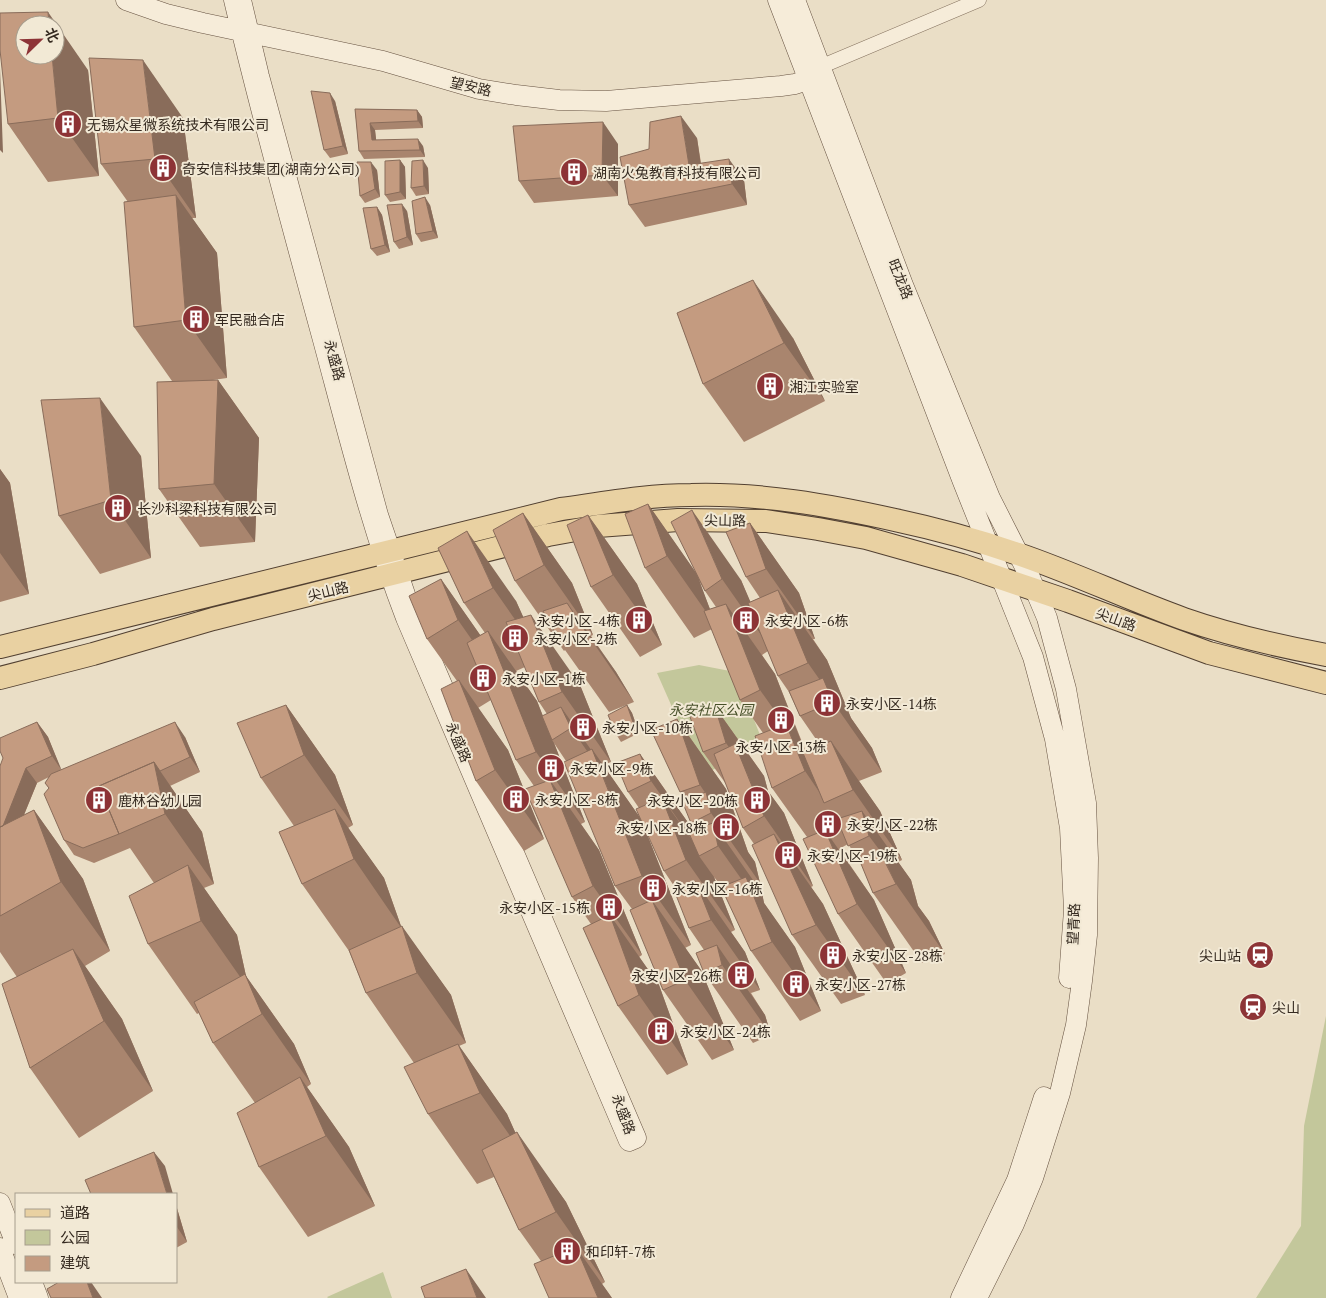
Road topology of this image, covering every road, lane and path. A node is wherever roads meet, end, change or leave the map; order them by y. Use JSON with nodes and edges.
{"nodes":[{"id":1,"x":126,"y":0,"type":"edge"},
{"id":2,"x":146,"y":0,"type":"edge"},
{"id":3,"x":234,"y":0,"type":"edge"},
{"id":4,"x":241,"y":0,"type":"edge"},
{"id":5,"x":778,"y":0,"type":"edge"},
{"id":6,"x":795,"y":0,"type":"edge"},
{"id":7,"x":979,"y":0,"type":"edge"},
{"id":8,"x":244,"y":27,"type":"junction"},
{"id":9,"x":814,"y":74,"type":"junction"},
{"id":10,"x":987,"y":543,"type":"junction"},
{"id":11,"x":386,"y":552,"type":"junction"},
{"id":12,"x":1018,"y":554,"type":"junction"},
{"id":13,"x":393,"y":574,"type":"junction"},
{"id":14,"x":1002,"y":578,"type":"junction"},
{"id":15,"x":1036,"y":590,"type":"junction"},
{"id":16,"x":0,"y":647,"type":"edge"},
{"id":17,"x":1326,"y":655,"type":"edge"},
{"id":18,"x":0,"y":678,"type":"edge"},
{"id":19,"x":1326,"y":683,"type":"edge"},
{"id":20,"x":0,"y":1203,"type":"edge"},
{"id":21,"x":15,"y":1241,"type":"edge"},
{"id":22,"x":0,"y":1248,"type":"edge"},
{"id":23,"x":15,"y":1270,"type":"edge"},
{"id":24,"x":24,"y":1283,"type":"edge"},
{"id":25,"x":31,"y":1294,"type":"edge"},
{"id":26,"x":961,"y":1298,"type":"edge"},
{"id":27,"x":977,"y":1298,"type":"edge"}],
"edges":[{"from":1,"to":8,"type":"main road","name":"望安路"},
{"from":2,"to":8,"type":"main road","name":"望安路"},
{"from":3,"to":8,"type":"main road","name":"永盛路"},
{"from":4,"to":8,"type":"main road","name":"永盛路"},
{"from":5,"to":9,"type":"main road","name":"旺龙路"},
{"from":6,"to":9,"type":"main road","name":"旺龙路"},
{"from":7,"to":9,"type":"street"},
{"from":8,"to":9,"type":"main road","name":"望安路"},
{"from":8,"to":11,"type":"main road","name":"永盛路"},
{"from":9,"to":10,"type":"main road","name":"旺龙路"},
{"from":9,"to":12,"type":"main road","name":"旺龙路"},
{"from":10,"to":11,"type":"main road","name":"尖山路"},
{"from":10,"to":12,"type":"main road","name":"尖山路"},
{"from":10,"to":14,"type":"main road","name":"望青路"},
{"from":11,"to":13,"type":"main road","name":"永盛路"},
{"from":11,"to":16,"type":"main road","name":"尖山路"},
{"from":12,"to":15,"type":"main road","name":"望青路"},
{"from":12,"to":17,"type":"main road","name":"尖山路"},
{"from":13,"to":13,"type":"main road","name":"永盛路"},
{"from":13,"to":14,"type":"main road","name":"尖山路"},
{"from":13,"to":18,"type":"main road","name":"尖山路"},
{"from":14,"to":15,"type":"main road","name":"尖山路"},
{"from":14,"to":26,"type":"main road","name":"望青路"},
{"from":15,"to":19,"type":"main road","name":"尖山路"},
{"from":15,"to":27,"type":"main road","name":"望青路"},
{"from":20,"to":21,"type":"main road"},
{"from":22,"to":23,"type":"main road"},
{"from":24,"to":25,"type":"main road"}]}
